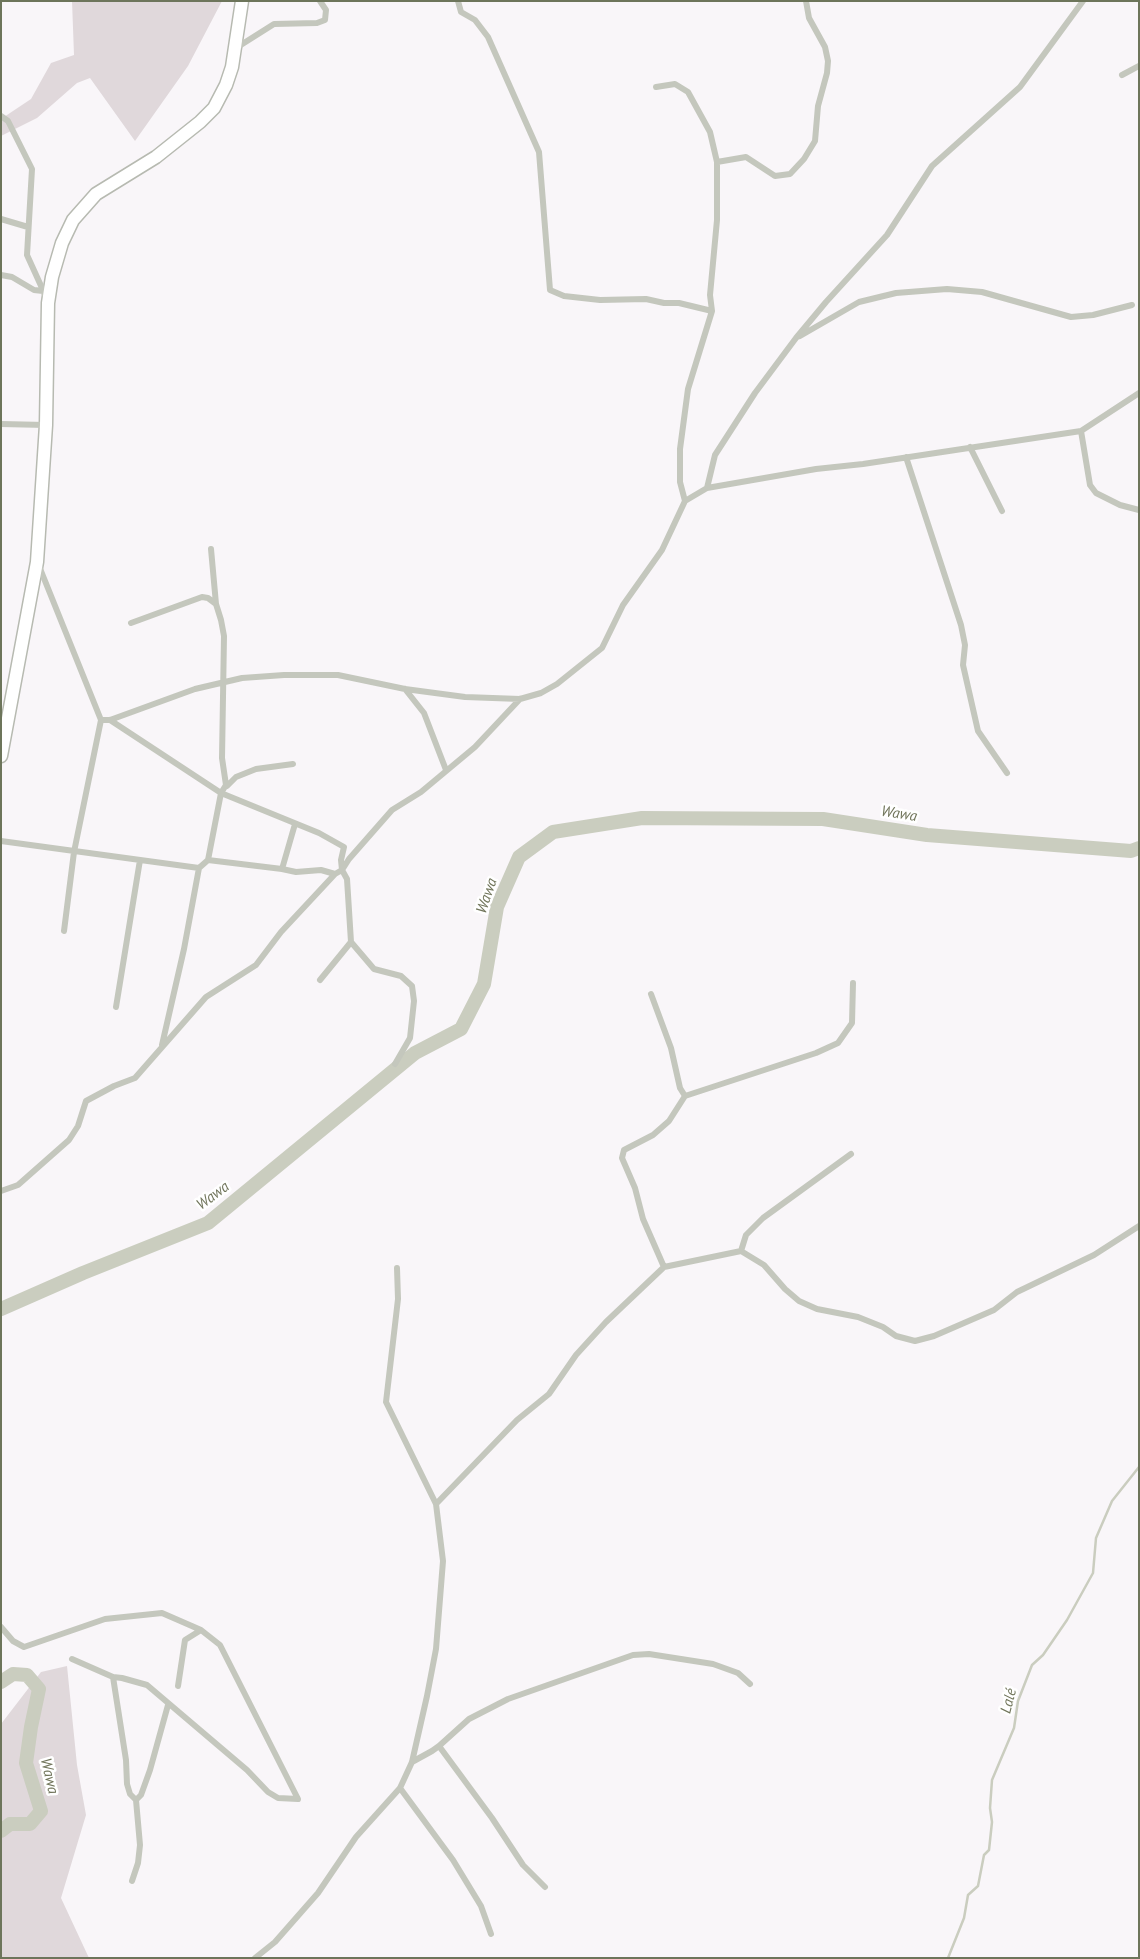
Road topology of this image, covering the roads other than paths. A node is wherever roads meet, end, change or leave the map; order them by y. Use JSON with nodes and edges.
{"nodes":[{"id":1,"x":242,"y":1,"type":"edge"},
{"id":2,"x":320,"y":1,"type":"edge"},
{"id":3,"x":458,"y":1,"type":"edge"},
{"id":4,"x":806,"y":1,"type":"edge"},
{"id":5,"x":1083,"y":1,"type":"edge"},
{"id":6,"x":236,"y":48,"type":"junction"},
{"id":7,"x":1139,"y":66,"type":"edge"},
{"id":8,"x":1122,"y":75,"type":"dead end"},
{"id":9,"x":656,"y":87,"type":"dead end"},
{"id":10,"x":1,"y":116,"type":"edge"},
{"id":11,"x":717,"y":162,"type":"junction"},
{"id":12,"x":1,"y":219,"type":"edge"},
{"id":13,"x":28,"y":227,"type":"junction"},
{"id":14,"x":1,"y":275,"type":"edge"},
{"id":15,"x":46,"y":297,"type":"junction"},
{"id":16,"x":1132,"y":305,"type":"dead end"},
{"id":17,"x":712,"y":311,"type":"junction"},
{"id":18,"x":796,"y":338,"type":"junction"},
{"id":19,"x":1139,"y":393,"type":"edge"},
{"id":20,"x":1,"y":424,"type":"edge"},
{"id":21,"x":46,"y":425,"type":"junction"},
{"id":22,"x":1081,"y":431,"type":"junction"},
{"id":23,"x":970,"y":447,"type":"junction"},
{"id":24,"x":906,"y":457,"type":"junction"},
{"id":25,"x":707,"y":488,"type":"junction"},
{"id":26,"x":685,"y":501,"type":"junction"},
{"id":27,"x":1139,"y":510,"type":"edge"},
{"id":28,"x":1002,"y":511,"type":"dead end"},
{"id":29,"x":211,"y":549,"type":"dead end"},
{"id":30,"x":37,"y":562,"type":"junction"},
{"id":31,"x":216,"y":604,"type":"junction"},
{"id":32,"x":131,"y":623,"type":"dead end"},
{"id":33,"x":223,"y":683,"type":"junction"},
{"id":34,"x":405,"y":689,"type":"junction"},
{"id":35,"x":520,"y":698,"type":"junction"},
{"id":36,"x":101,"y":720,"type":"junction"},
{"id":37,"x":110,"y":720,"type":"junction"},
{"id":38,"x":1,"y":756,"type":"edge"},
{"id":39,"x":293,"y":764,"type":"dead end"},
{"id":40,"x":446,"y":770,"type":"junction"},
{"id":41,"x":1007,"y":772,"type":"dead end"},
{"id":42,"x":226,"y":785,"type":"junction"},
{"id":43,"x":221,"y":793,"type":"junction"},
{"id":44,"x":228,"y":797,"type":"junction"},
{"id":45,"x":295,"y":824,"type":"junction"},
{"id":46,"x":1,"y":841,"type":"edge"},
{"id":47,"x":74,"y":852,"type":"junction"},
{"id":48,"x":140,"y":860,"type":"junction"},
{"id":49,"x":208,"y":860,"type":"junction"},
{"id":50,"x":199,"y":868,"type":"junction"},
{"id":51,"x":282,"y":869,"type":"junction"},
{"id":52,"x":342,"y":870,"type":"junction"},
{"id":53,"x":335,"y":874,"type":"junction"},
{"id":54,"x":64,"y":931,"type":"dead end"},
{"id":55,"x":351,"y":942,"type":"junction"},
{"id":56,"x":320,"y":980,"type":"dead end"},
{"id":57,"x":853,"y":983,"type":"dead end"},
{"id":58,"x":651,"y":994,"type":"dead end"},
{"id":59,"x":116,"y":1007,"type":"dead end"},
{"id":60,"x":162,"y":1046,"type":"junction"},
{"id":61,"x":395,"y":1064,"type":"dead end"},
{"id":62,"x":685,"y":1096,"type":"junction"},
{"id":63,"x":851,"y":1154,"type":"dead end"},
{"id":64,"x":1,"y":1191,"type":"edge"},
{"id":65,"x":1139,"y":1226,"type":"edge"},
{"id":66,"x":741,"y":1251,"type":"junction"},
{"id":67,"x":664,"y":1267,"type":"junction"},
{"id":68,"x":397,"y":1268,"type":"dead end"},
{"id":69,"x":436,"y":1504,"type":"junction"},
{"id":70,"x":1,"y":1627,"type":"edge"},
{"id":71,"x":201,"y":1630,"type":"junction"},
{"id":72,"x":72,"y":1659,"type":"dead end"},
{"id":73,"x":113,"y":1677,"type":"junction"},
{"id":74,"x":750,"y":1684,"type":"dead end"},
{"id":75,"x":178,"y":1686,"type":"dead end"},
{"id":76,"x":168,"y":1705,"type":"junction"},
{"id":77,"x":439,"y":1746,"type":"junction"},
{"id":78,"x":412,"y":1762,"type":"junction"},
{"id":79,"x":400,"y":1788,"type":"junction"},
{"id":80,"x":136,"y":1800,"type":"junction"},
{"id":81,"x":132,"y":1881,"type":"dead end"},
{"id":82,"x":545,"y":1887,"type":"dead end"},
{"id":83,"x":491,"y":1934,"type":"dead end"},
{"id":84,"x":256,"y":1958,"type":"edge"}],
"edges":[{"from":1,"to":6,"type":"highway"},
{"from":2,"to":6,"type":"street"},
{"from":3,"to":17,"type":"street"},
{"from":4,"to":11,"type":"street"},
{"from":5,"to":18,"type":"street"},
{"from":6,"to":15,"type":"highway"},
{"from":7,"to":8,"type":"street"},
{"from":9,"to":11,"type":"street"},
{"from":10,"to":13,"type":"street"},
{"from":11,"to":17,"type":"street"},
{"from":12,"to":13,"type":"street"},
{"from":13,"to":15,"type":"street"},
{"from":14,"to":15,"type":"street"},
{"from":15,"to":21,"type":"highway"},
{"from":16,"to":18,"type":"street"},
{"from":17,"to":26,"type":"street"},
{"from":18,"to":25,"type":"street"},
{"from":19,"to":22,"type":"street"},
{"from":20,"to":21,"type":"street"},
{"from":21,"to":30,"type":"highway"},
{"from":22,"to":23,"type":"street"},
{"from":22,"to":27,"type":"street"},
{"from":23,"to":24,"type":"street"},
{"from":23,"to":28,"type":"street"},
{"from":24,"to":25,"type":"street"},
{"from":24,"to":41,"type":"street"},
{"from":25,"to":26,"type":"street"},
{"from":26,"to":35,"type":"street"},
{"from":29,"to":31,"type":"street"},
{"from":30,"to":36,"type":"street"},
{"from":30,"to":38,"type":"highway"},
{"from":31,"to":32,"type":"street"},
{"from":31,"to":33,"type":"street"},
{"from":33,"to":34,"type":"street"},
{"from":33,"to":37,"type":"street"},
{"from":33,"to":42,"type":"street"},
{"from":34,"to":35,"type":"street"},
{"from":34,"to":40,"type":"street"},
{"from":35,"to":40,"type":"street"},
{"from":36,"to":37,"type":"street"},
{"from":36,"to":47,"type":"street"},
{"from":37,"to":43,"type":"street"},
{"from":39,"to":42,"type":"street"},
{"from":40,"to":52,"type":"street"},
{"from":42,"to":43,"type":"street"},
{"from":42,"to":44,"type":"street"},
{"from":43,"to":44,"type":"street"},
{"from":43,"to":49,"type":"street"},
{"from":44,"to":45,"type":"street"},
{"from":45,"to":51,"type":"street"},
{"from":45,"to":52,"type":"street"},
{"from":46,"to":47,"type":"street"},
{"from":47,"to":48,"type":"street"},
{"from":47,"to":54,"type":"street"},
{"from":48,"to":50,"type":"street"},
{"from":48,"to":59,"type":"street"},
{"from":49,"to":50,"type":"street"},
{"from":49,"to":51,"type":"street"},
{"from":50,"to":60,"type":"street"},
{"from":51,"to":53,"type":"street"},
{"from":52,"to":53,"type":"street"},
{"from":52,"to":55,"type":"street"},
{"from":53,"to":60,"type":"street"},
{"from":55,"to":56,"type":"street"},
{"from":55,"to":61,"type":"street"},
{"from":57,"to":62,"type":"street"},
{"from":58,"to":62,"type":"street"},
{"from":60,"to":64,"type":"street"},
{"from":62,"to":67,"type":"street"},
{"from":63,"to":66,"type":"street"},
{"from":65,"to":66,"type":"street"},
{"from":66,"to":67,"type":"street"},
{"from":67,"to":69,"type":"street"},
{"from":68,"to":69,"type":"street"},
{"from":69,"to":78,"type":"street"},
{"from":70,"to":71,"type":"street"},
{"from":71,"to":75,"type":"street"},
{"from":71,"to":76,"type":"street"},
{"from":72,"to":73,"type":"street"},
{"from":73,"to":76,"type":"street"},
{"from":73,"to":80,"type":"street"},
{"from":74,"to":77,"type":"street"},
{"from":76,"to":80,"type":"street"},
{"from":77,"to":78,"type":"street"},
{"from":77,"to":82,"type":"street"},
{"from":78,"to":79,"type":"street"},
{"from":79,"to":83,"type":"street"},
{"from":79,"to":84,"type":"street"},
{"from":80,"to":81,"type":"street"}]}
